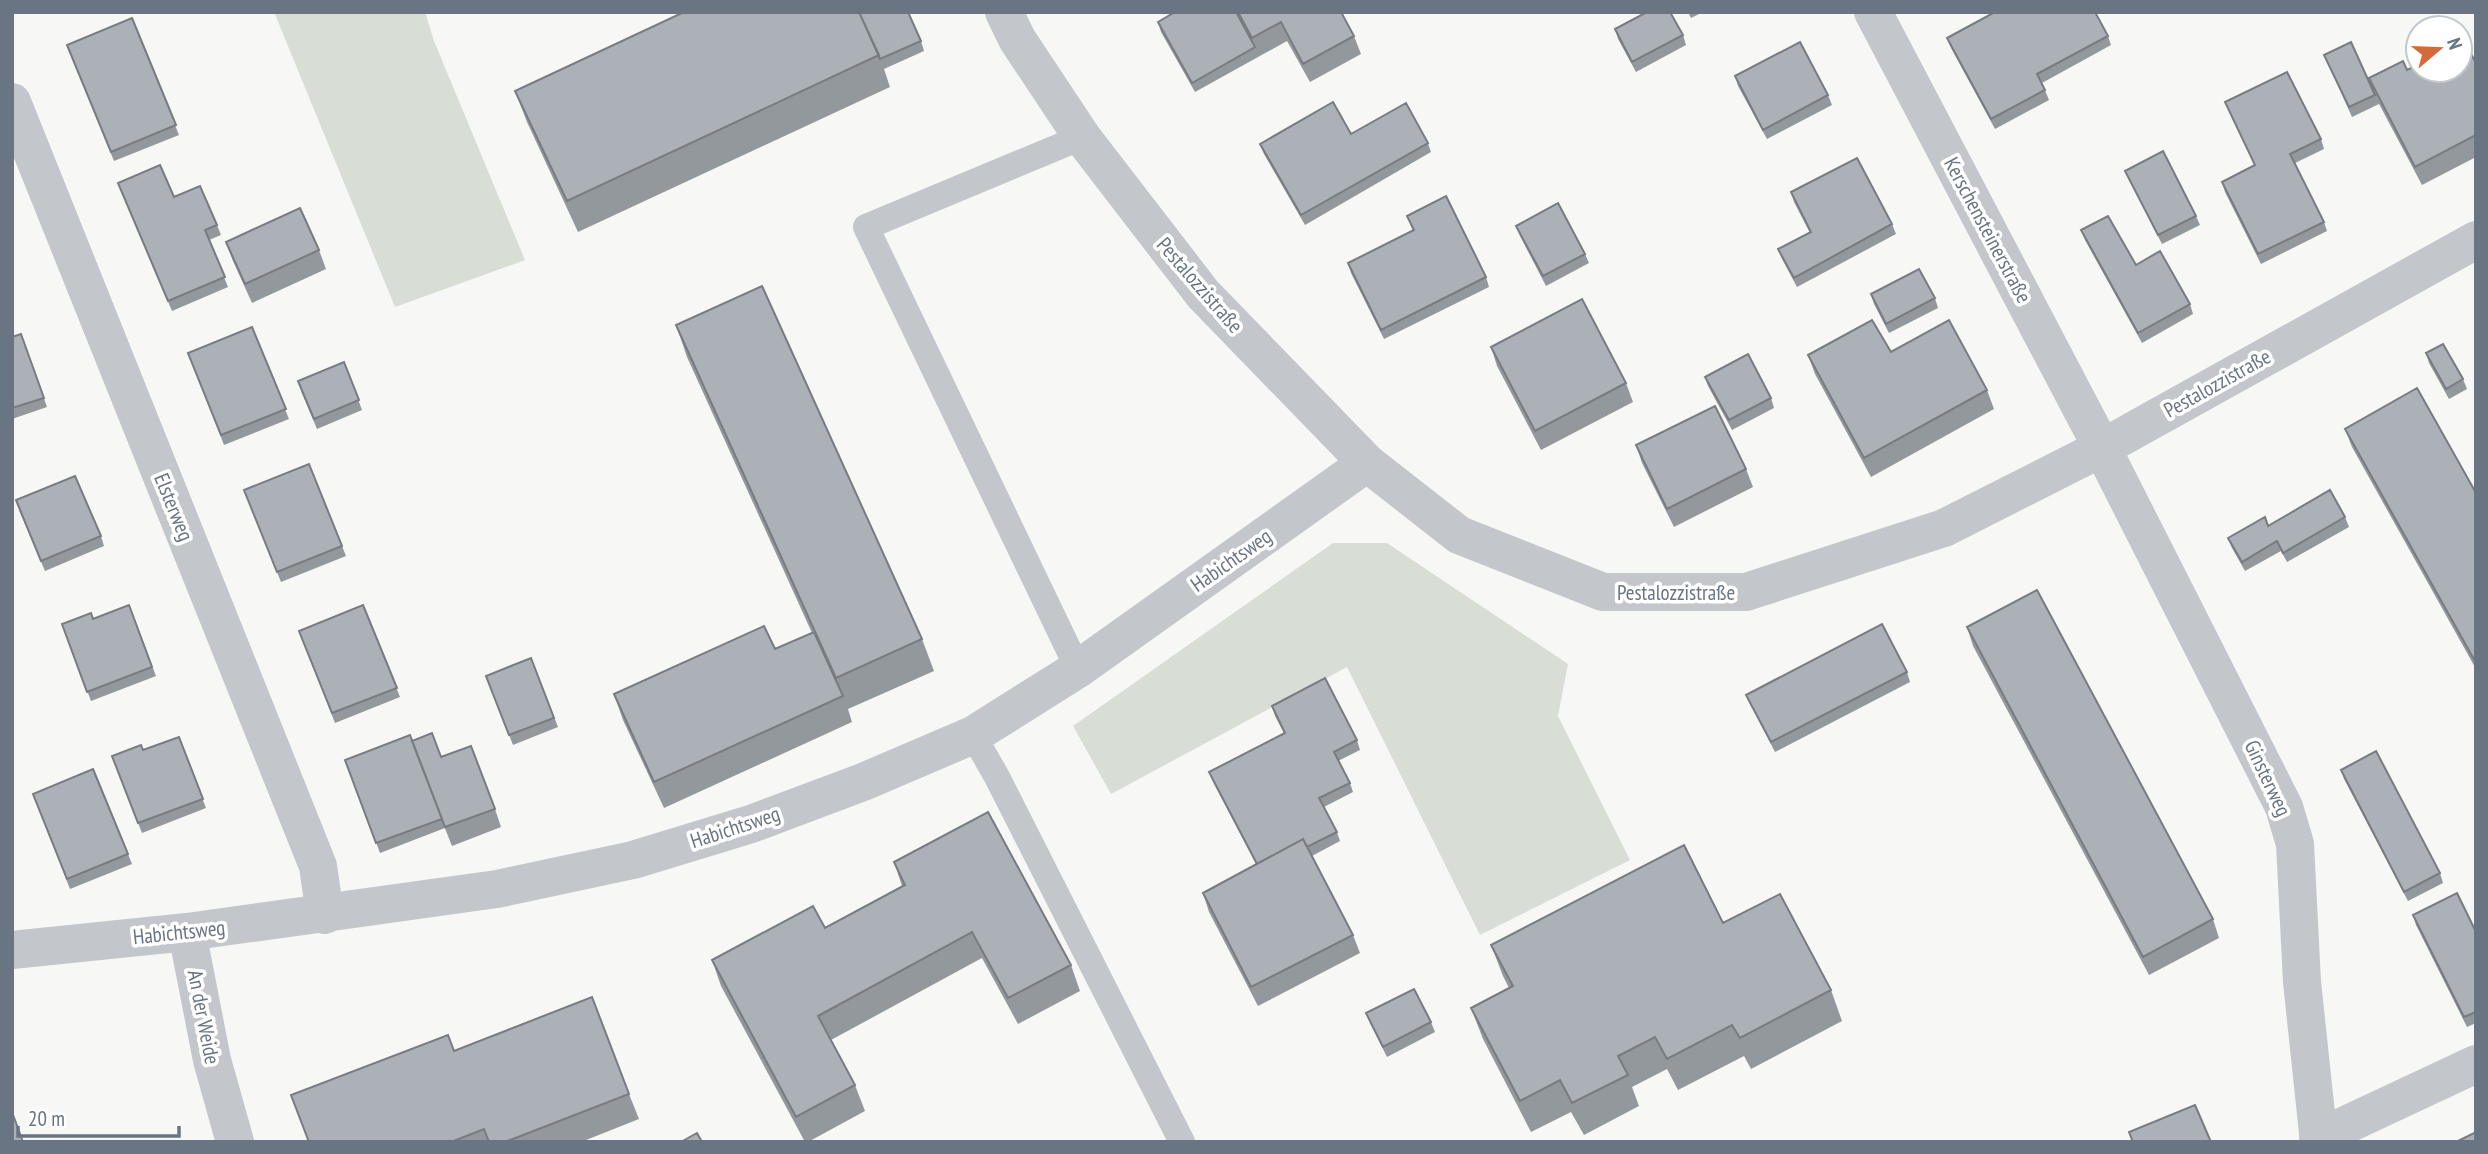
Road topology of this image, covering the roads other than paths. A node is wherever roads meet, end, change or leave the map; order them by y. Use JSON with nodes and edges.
{"nodes":[{"id":1,"x":1004,"y":12,"type":"edge"},
{"id":2,"x":1873,"y":12,"type":"edge"},
{"id":3,"x":12,"y":102,"type":"edge"},
{"id":4,"x":1082,"y":137,"type":"junction"},
{"id":5,"x":2476,"y":240,"type":"edge"},
{"id":6,"x":2102,"y":448,"type":"junction"},
{"id":7,"x":1367,"y":463,"type":"junction"},
{"id":8,"x":1078,"y":668,"type":"junction"},
{"id":9,"x":973,"y":735,"type":"junction"},
{"id":10,"x":325,"y":915,"type":"junction"},
{"id":11,"x":187,"y":932,"type":"junction"},
{"id":12,"x":12,"y":950,"type":"edge"},
{"id":13,"x":2476,"y":1064,"type":"edge"},
{"id":14,"x":2318,"y":1140,"type":"edge"},
{"id":15,"x":235,"y":1142,"type":"edge"},
{"id":16,"x":1182,"y":1142,"type":"edge"}],
"edges":[{"from":1,"to":4,"type":"street","name":"Pestalozzistraße"},
{"from":2,"to":6,"type":"street","name":"Kerschensteinerstraße"},
{"from":3,"to":10,"type":"street","name":"Elsterweg"},
{"from":4,"to":7,"type":"street","name":"Pestalozzistraße"},
{"from":4,"to":8,"type":"lane"},
{"from":5,"to":6,"type":"street","name":"Pestalozzistraße"},
{"from":6,"to":7,"type":"street","name":"Pestalozzistraße"},
{"from":6,"to":14,"type":"street","name":"Ginsterweg"},
{"from":7,"to":8,"type":"street","name":"Habichtsweg"},
{"from":8,"to":9,"type":"street","name":"Habichtsweg"},
{"from":9,"to":10,"type":"street","name":"Habichtsweg"},
{"from":9,"to":16,"type":"lane"},
{"from":10,"to":11,"type":"street","name":"Habichtsweg"},
{"from":11,"to":12,"type":"street","name":"Habichtsweg"},
{"from":11,"to":15,"type":"street","name":"An der Weide"},
{"from":13,"to":14,"type":"street"}]}
